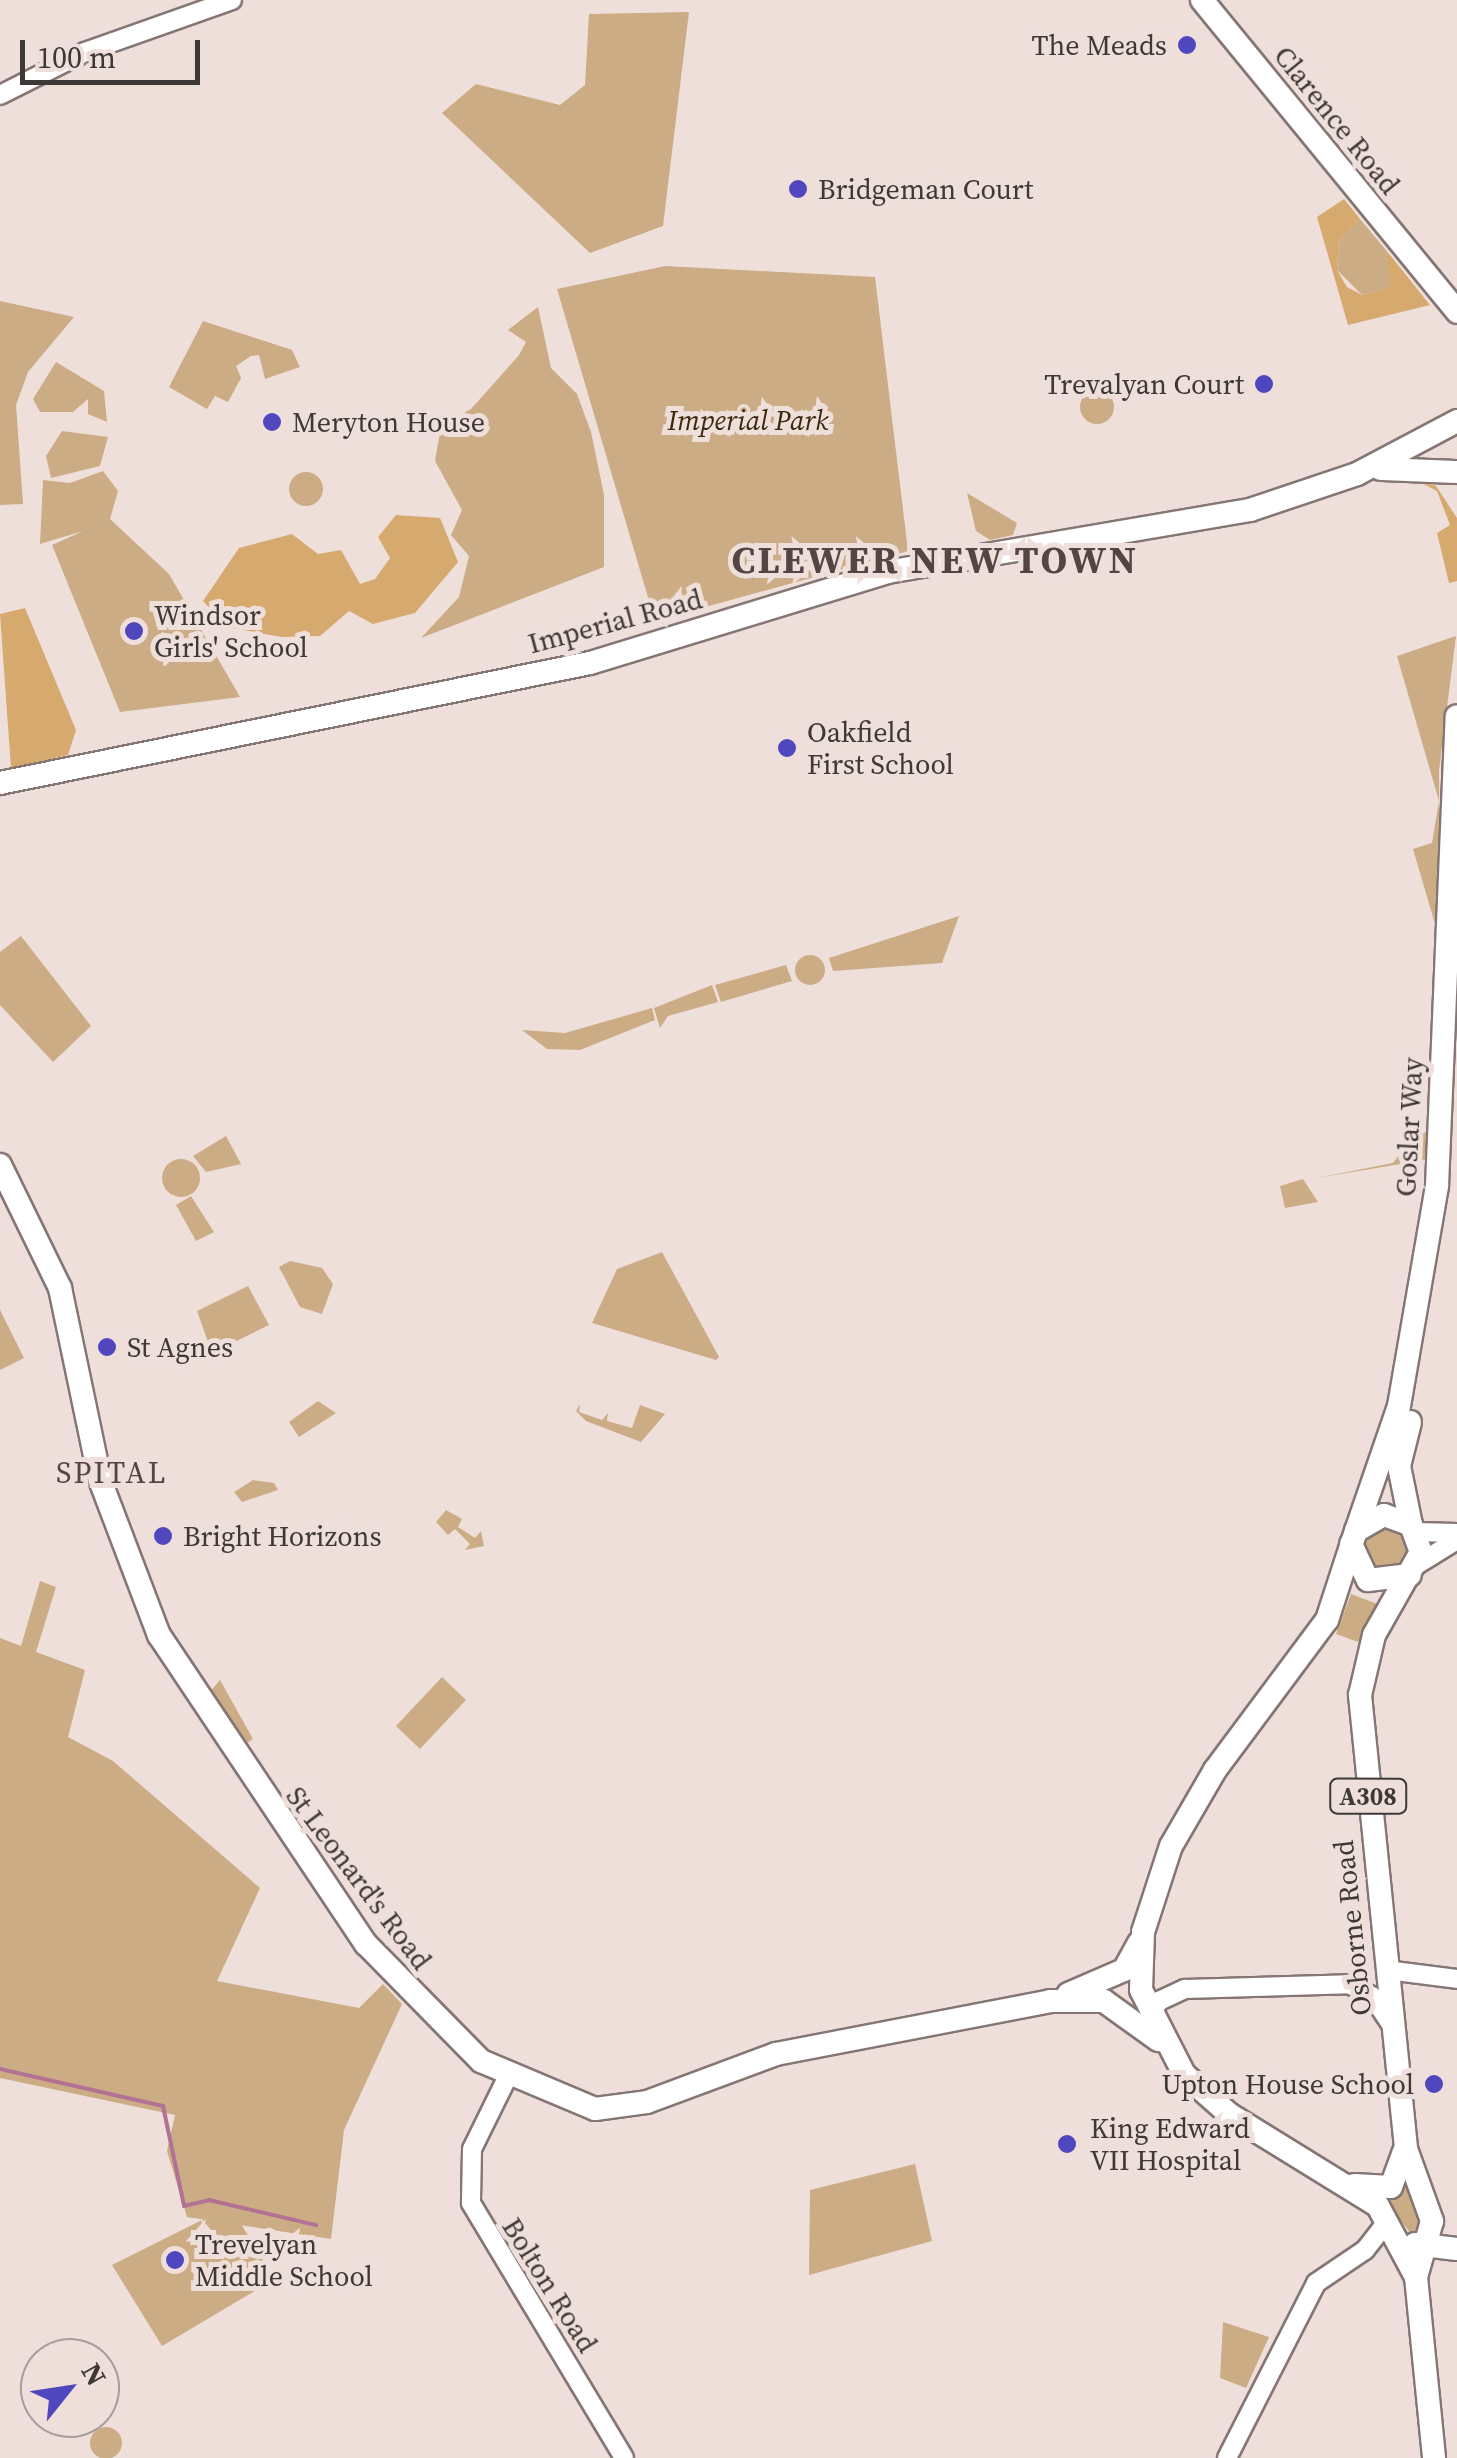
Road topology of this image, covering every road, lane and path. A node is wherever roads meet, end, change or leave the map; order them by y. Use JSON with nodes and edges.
{"nodes":[{"id":1,"x":232,"y":0,"type":"edge"},
{"id":2,"x":1202,"y":0,"type":"edge"},
{"id":3,"x":0,"y":94,"type":"edge"},
{"id":4,"x":1425,"y":276,"type":"junction"},
{"id":5,"x":1457,"y":312,"type":"edge"},
{"id":6,"x":1457,"y":328,"type":"edge"},
{"id":7,"x":1457,"y":422,"type":"edge"},
{"id":8,"x":1426,"y":468,"type":"junction"},
{"id":9,"x":1457,"y":472,"type":"edge"},
{"id":10,"x":1357,"y":474,"type":"junction"},
{"id":11,"x":1457,"y":486,"type":"edge"},
{"id":12,"x":1457,"y":716,"type":"edge"},
{"id":13,"x":0,"y":782,"type":"edge"},
{"id":14,"x":1457,"y":1042,"type":"edge"},
{"id":15,"x":0,"y":1166,"type":"edge"},
{"id":16,"x":1414,"y":1529,"type":"junction"},
{"id":17,"x":1457,"y":1536,"type":"edge"},
{"id":18,"x":1353,"y":1538,"type":"junction"},
{"id":19,"x":1414,"y":1569,"type":"junction"},
{"id":20,"x":1144,"y":1932,"type":"junction"},
{"id":21,"x":1387,"y":1970,"type":"junction"},
{"id":22,"x":1457,"y":1979,"type":"edge"},
{"id":23,"x":1437,"y":1980,"type":"junction"},
{"id":24,"x":1050,"y":2000,"type":"junction"},
{"id":25,"x":1150,"y":2017,"type":"junction"},
{"id":26,"x":1392,"y":2023,"type":"junction"},
{"id":27,"x":1162,"y":2043,"type":"junction"},
{"id":28,"x":506,"y":2078,"type":"junction"},
{"id":29,"x":1406,"y":2148,"type":"junction"},
{"id":30,"x":1334,"y":2178,"type":"junction"},
{"id":31,"x":1424,"y":2196,"type":"junction"},
{"id":32,"x":1387,"y":2222,"type":"junction"},
{"id":33,"x":1457,"y":2238,"type":"edge"},
{"id":34,"x":1412,"y":2242,"type":"junction"},
{"id":35,"x":1457,"y":2249,"type":"edge"},
{"id":36,"x":1365,"y":2250,"type":"junction"},
{"id":37,"x":624,"y":2458,"type":"edge"},
{"id":38,"x":1227,"y":2458,"type":"edge"},
{"id":39,"x":1434,"y":2458,"type":"edge"}],
"edges":[{"from":1,"to":3,"type":"street"},
{"from":2,"to":4,"type":"main road","name":"Clarence Road"},
{"from":4,"to":5,"type":"main road","name":"Clarence Road"},
{"from":4,"to":6,"type":"main road","name":"Clarence Road"},
{"from":7,"to":10,"type":"main road","name":"Imperial Road"},
{"from":8,"to":9,"type":"main road","name":"Imperial Road"},
{"from":8,"to":10,"type":"main road","name":"Imperial Road"},
{"from":8,"to":11,"type":"main road"},
{"from":10,"to":13,"type":"main road","name":"Imperial Road"},
{"from":12,"to":18,"type":"main road","name":"Goslar Way","number":"A308"},
{"from":14,"to":16,"type":"main road","name":"Goslar Way"},
{"from":15,"to":28,"type":"main road","name":"St Leonard's Road"},
{"from":16,"to":17,"type":"street"},
{"from":16,"to":18,"type":"main road"},
{"from":16,"to":19,"type":"main road","name":"Goslar Way"},
{"from":17,"to":19,"type":"street"},
{"from":18,"to":19,"type":"main road"},
{"from":18,"to":20,"type":"main road","number":"A308"},
{"from":19,"to":21,"type":"main road","name":"Osborne Road","number":"A308"},
{"from":20,"to":24,"type":"main road","name":"St Leonard's Road"},
{"from":20,"to":25,"type":"main road","number":"A308"},
{"from":21,"to":23,"type":"street"},
{"from":21,"to":26,"type":"main road","name":"Osborne Road","number":"A308"},
{"from":22,"to":23,"type":"street"},
{"from":23,"to":26,"type":"street"},
{"from":24,"to":27,"type":"main road","name":"St Leonard's Road"},
{"from":24,"to":28,"type":"main road","name":"St Leonard's Road"},
{"from":25,"to":26,"type":"street"},
{"from":25,"to":27,"type":"main road","number":"A308"},
{"from":26,"to":29,"type":"main road","name":"Osborne Road","number":"A308"},
{"from":27,"to":30,"type":"main road","number":"A308"},
{"from":28,"to":37,"type":"street","name":"Bolton Road"},
{"from":29,"to":30,"type":"main road"},
{"from":29,"to":31,"type":"main road","name":"Osborne Road","number":"A308"},
{"from":30,"to":32,"type":"main road","number":"A308"},
{"from":31,"to":33,"type":"main road"},
{"from":31,"to":34,"type":"main road","name":"Osborne Road","number":"A308"},
{"from":32,"to":34,"type":"main road","number":"A308"},
{"from":32,"to":36,"type":"street"},
{"from":34,"to":35,"type":"main road"},
{"from":34,"to":36,"type":"street"},
{"from":34,"to":39,"type":"main road","name":"Osborne Road","number":"A308"},
{"from":36,"to":38,"type":"street"}]}
